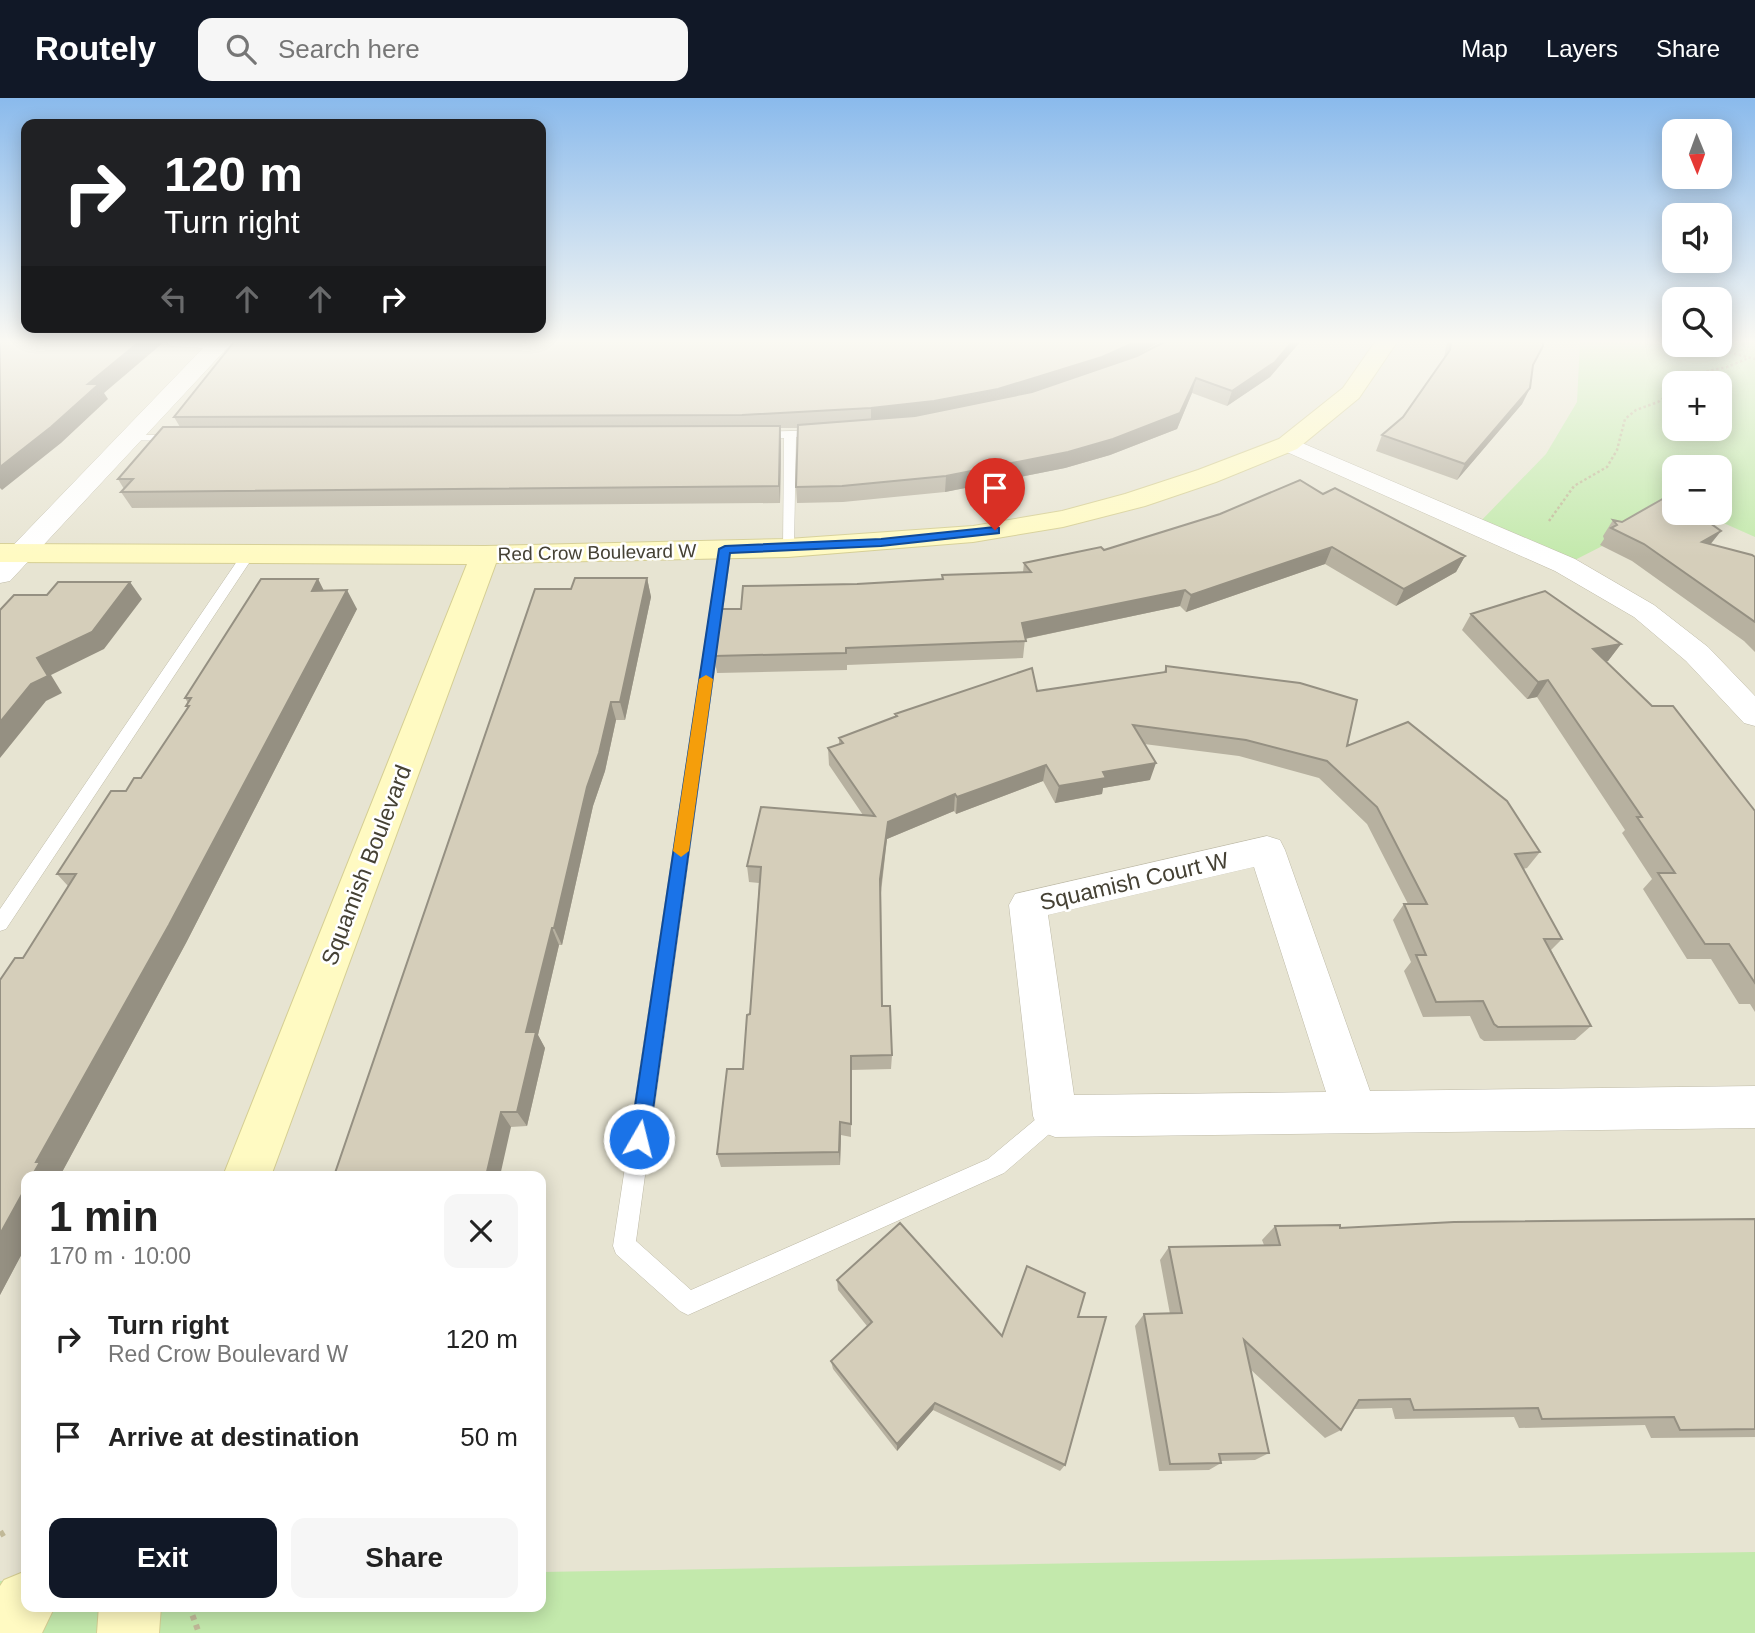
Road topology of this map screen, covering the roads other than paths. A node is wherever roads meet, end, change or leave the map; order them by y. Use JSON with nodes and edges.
{"nodes":[{"id":1,"x":152,"y":414,"type":"edge"},
{"id":2,"x":1326,"y":414,"type":"edge"},
{"id":3,"x":829,"y":432,"type":"edge"},
{"id":4,"x":749,"y":435,"type":"edge"},
{"id":5,"x":790,"y":435,"type":"junction"},
{"id":6,"x":129,"y":438,"type":"junction"},
{"id":7,"x":184,"y":438,"type":"edge"},
{"id":8,"x":1288,"y":444,"type":"junction"},
{"id":9,"x":788,"y":548,"type":"junction"},
{"id":10,"x":725,"y":549,"type":"junction"},
{"id":11,"x":10,"y":554,"type":"edge"},
{"id":12,"x":249,"y":554,"type":"junction"},
{"id":13,"x":485,"y":555,"type":"junction"},
{"id":14,"x":0,"y":575,"type":"edge"},
{"id":15,"x":1755,"y":715,"type":"edge"},
{"id":16,"x":0,"y":924,"type":"edge"},
{"id":17,"x":1755,"y":1107,"type":"edge"},
{"id":18,"x":1354,"y":1110,"type":"junction"},
{"id":19,"x":1055,"y":1116,"type":"junction"},
{"id":20,"x":249,"y":1171,"type":"edge"},
{"id":21,"x":21,"y":1609,"type":"edge"},
{"id":22,"x":130,"y":1612,"type":"edge"},
{"id":23,"x":4,"y":1633,"type":"edge"},
{"id":24,"x":128,"y":1633,"type":"edge"}],
"edges":[{"from":1,"to":6,"type":"street"},
{"from":2,"to":8,"type":"street","name":"Red Crow Boulevard W"},
{"from":3,"to":5,"type":"lane"},
{"from":4,"to":5,"type":"lane"},
{"from":5,"to":9,"type":"lane"},
{"from":6,"to":7,"type":"lane"},
{"from":6,"to":11,"type":"street"},
{"from":8,"to":9,"type":"street","name":"Red Crow Boulevard W"},
{"from":8,"to":15,"type":"street"},
{"from":9,"to":10,"type":"street","name":"Red Crow Boulevard W"},
{"from":10,"to":13,"type":"street","name":"Red Crow Boulevard W"},
{"from":10,"to":19,"type":"lane"},
{"from":11,"to":12,"type":"street","name":"Red Crow Boulevard W"},
{"from":11,"to":14,"type":"street"},
{"from":12,"to":13,"type":"street","name":"Red Crow Boulevard W"},
{"from":12,"to":16,"type":"lane"},
{"from":13,"to":20,"type":"street","name":"Squamish Boulevard"},
{"from":17,"to":18,"type":"street"},
{"from":18,"to":19,"type":"street"},
{"from":18,"to":19,"type":"street","name":"Squamish Court W"},
{"from":21,"to":23,"type":"street"},
{"from":22,"to":24,"type":"street"}]}
